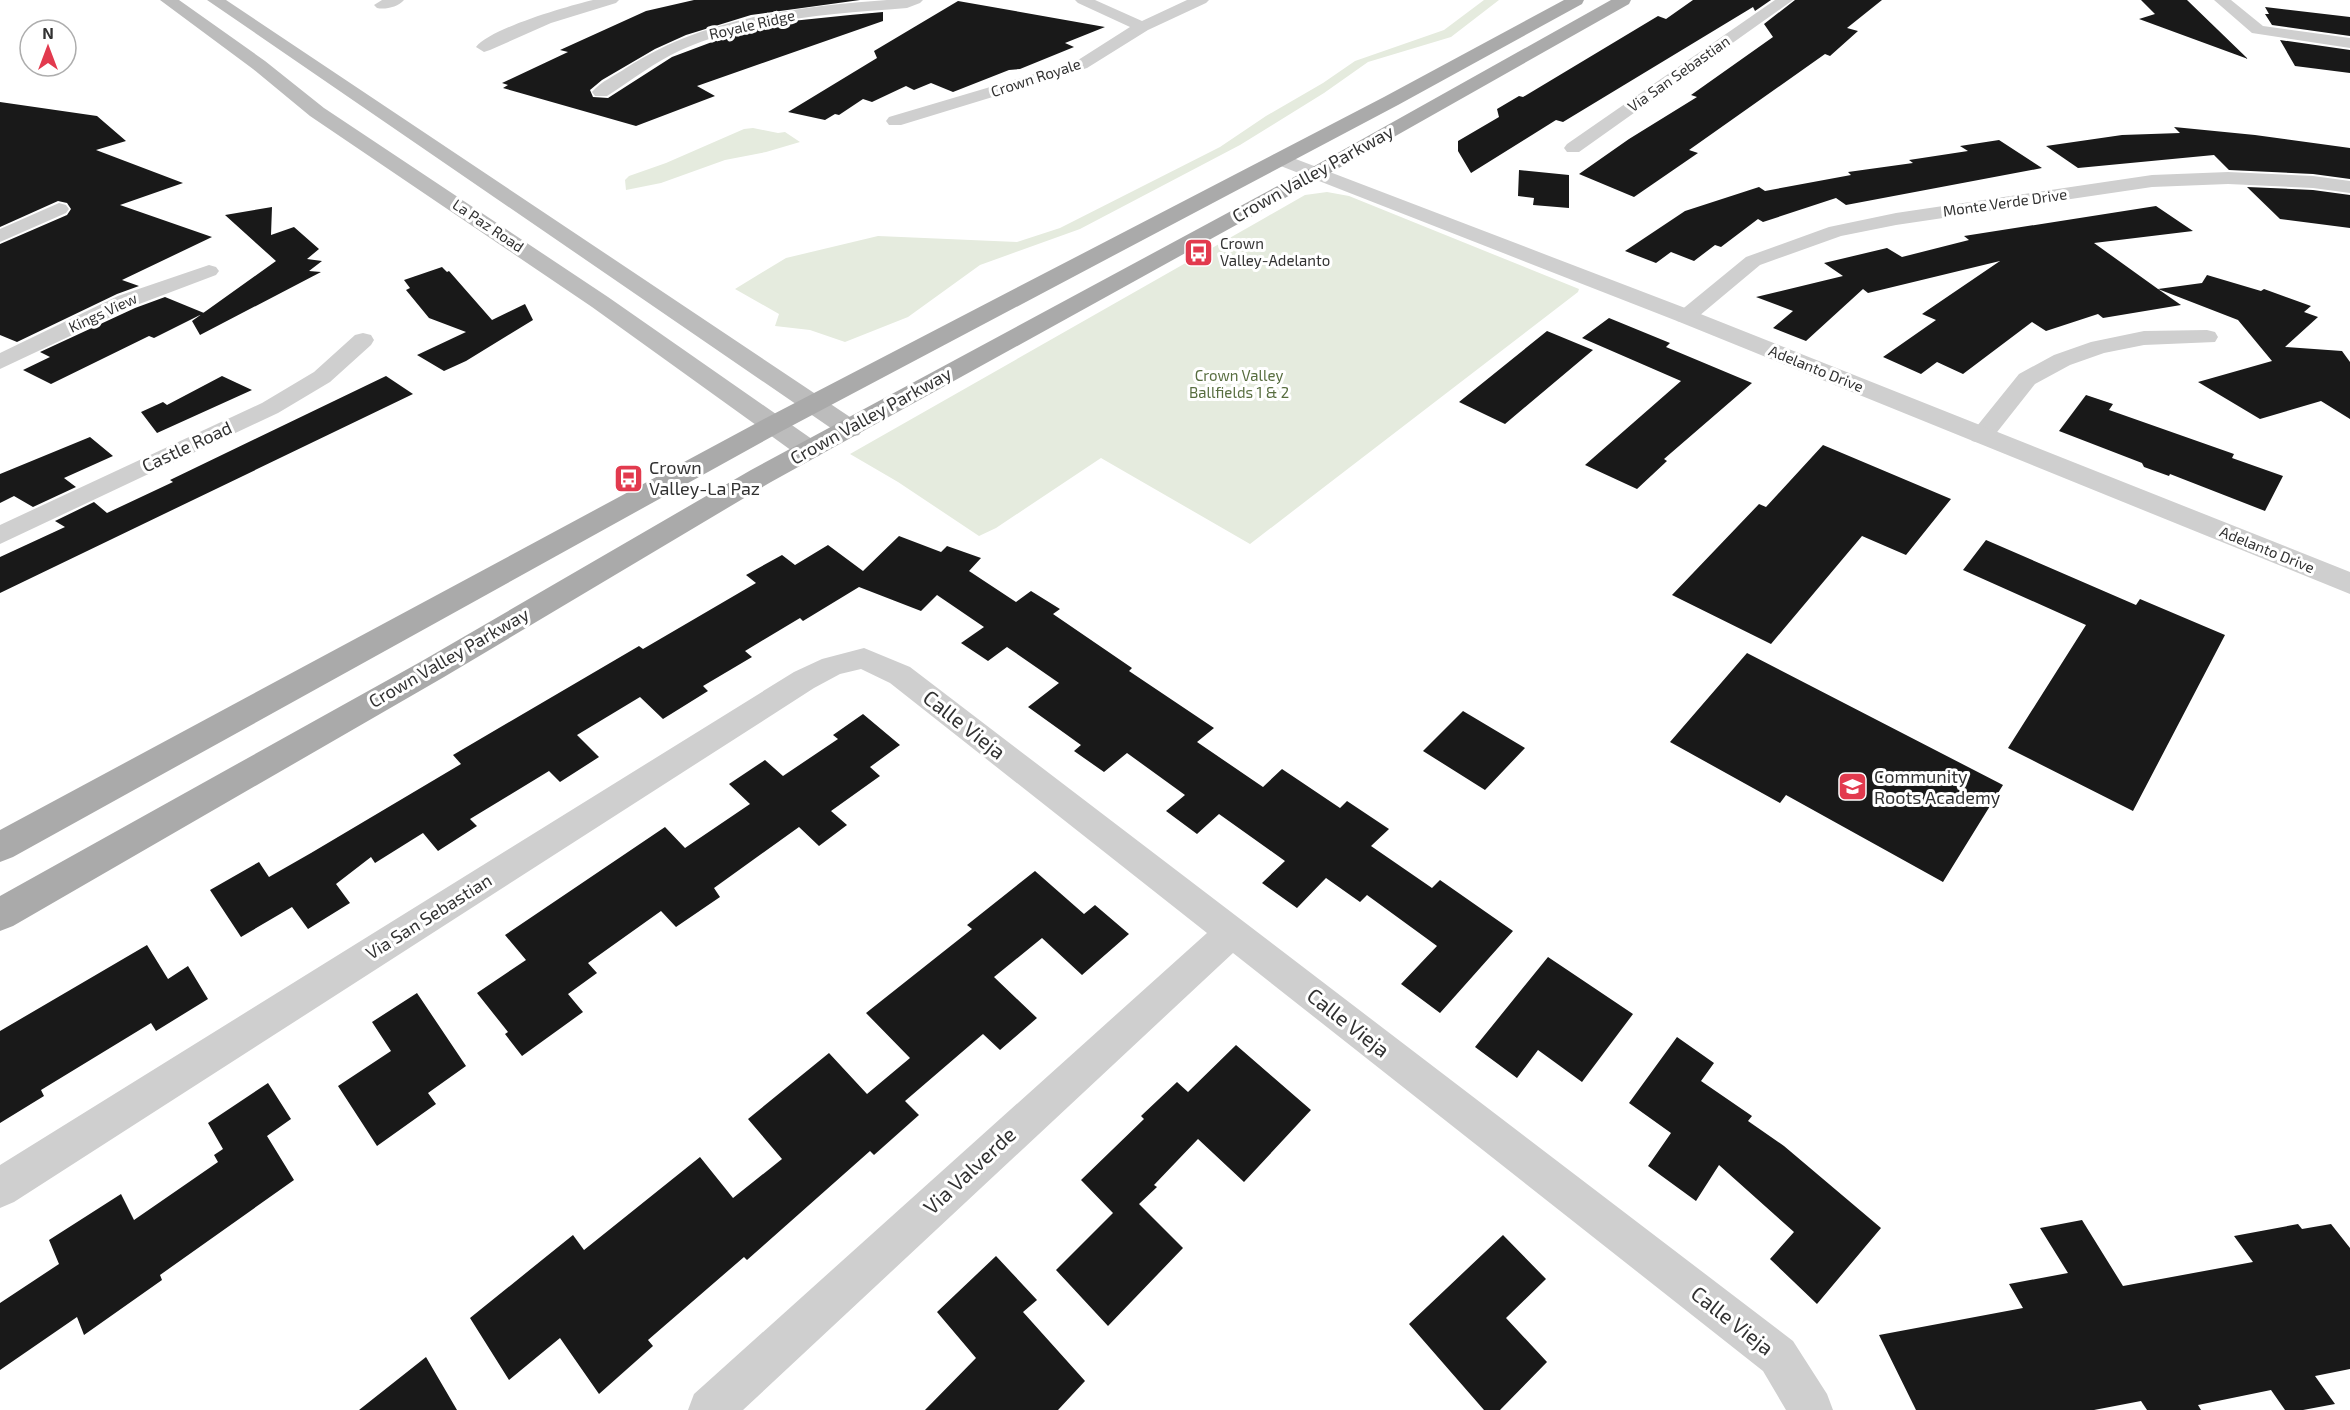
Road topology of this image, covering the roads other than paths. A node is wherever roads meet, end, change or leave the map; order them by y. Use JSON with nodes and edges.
{"nodes":[{"id":1,"x":168,"y":0,"type":"edge"},
{"id":2,"x":215,"y":0,"type":"edge"},
{"id":3,"x":611,"y":0,"type":"edge"},
{"id":4,"x":915,"y":0,"type":"edge"},
{"id":5,"x":1083,"y":0,"type":"edge"},
{"id":6,"x":1201,"y":0,"type":"edge"},
{"id":7,"x":1576,"y":0,"type":"edge"},
{"id":8,"x":1623,"y":0,"type":"edge"},
{"id":9,"x":1785,"y":0,"type":"edge"},
{"id":10,"x":2222,"y":0,"type":"edge"},
{"id":11,"x":1142,"y":27,"type":"junction"},
{"id":12,"x":2350,"y":43,"type":"edge"},
{"id":13,"x":484,"y":47,"type":"dead end"},
{"id":14,"x":602,"y":92,"type":"dead end"},
{"id":15,"x":895,"y":121,"type":"dead end"},
{"id":16,"x":1573,"y":148,"type":"dead end"},
{"id":17,"x":1280,"y":159,"type":"junction"},
{"id":18,"x":1316,"y":173,"type":"junction"},
{"id":19,"x":2350,"y":187,"type":"edge"},
{"id":20,"x":59,"y":209,"type":"dead end"},
{"id":21,"x":0,"y":236,"type":"edge"},
{"id":22,"x":209,"y":271,"type":"dead end"},
{"id":23,"x":1685,"y":316,"type":"junction"},
{"id":24,"x":2207,"y":337,"type":"dead end"},
{"id":25,"x":363,"y":340,"type":"dead end"},
{"id":26,"x":0,"y":362,"type":"edge"},
{"id":27,"x":815,"y":404,"type":"junction"},
{"id":28,"x":774,"y":425,"type":"junction"},
{"id":29,"x":850,"y":429,"type":"junction"},
{"id":30,"x":1981,"y":436,"type":"junction"},
{"id":31,"x":809,"y":450,"type":"junction"},
{"id":32,"x":0,"y":535,"type":"edge"},
{"id":33,"x":2350,"y":584,"type":"edge"},
{"id":34,"x":864,"y":658,"type":"joint"},
{"id":35,"x":0,"y":848,"type":"edge"},
{"id":36,"x":0,"y":915,"type":"edge"},
{"id":37,"x":1231,"y":933,"type":"junction"},
{"id":38,"x":0,"y":1188,"type":"edge"},
{"id":39,"x":710,"y":1410,"type":"edge"},
{"id":40,"x":1811,"y":1410,"type":"edge"}],
"edges":[{"from":1,"to":28,"type":"main road","name":"La Paz Road"},
{"from":2,"to":27,"type":"main road","name":"La Paz Road"},
{"from":3,"to":13,"type":"street"},
{"from":4,"to":14,"type":"street","name":"Royale Ridge"},
{"from":5,"to":11,"type":"street"},
{"from":6,"to":11,"type":"street","name":"Crown Royale"},
{"from":7,"to":17,"type":"main road","name":"Crown Valley Parkway"},
{"from":8,"to":18,"type":"main road","name":"Crown Valley Parkway"},
{"from":9,"to":16,"type":"street","name":"Via San Sebastian"},
{"from":10,"to":12,"type":"street"},
{"from":11,"to":15,"type":"street","name":"Crown Royale"},
{"from":17,"to":18,"type":"street","name":"Adelanto Drive"},
{"from":17,"to":27,"type":"main road","name":"Crown Valley Parkway"},
{"from":18,"to":23,"type":"street","name":"Adelanto Drive"},
{"from":18,"to":29,"type":"main road","name":"Crown Valley Parkway"},
{"from":19,"to":23,"type":"street","name":"Monte Verde Drive"},
{"from":20,"to":21,"type":"street"},
{"from":22,"to":26,"type":"street","name":"Kings View"},
{"from":23,"to":30,"type":"street","name":"Adelanto Drive"},
{"from":24,"to":30,"type":"street"},
{"from":25,"to":32,"type":"street","name":"Castle Road"},
{"from":27,"to":28,"type":"main road","name":"Crown Valley Parkway"},
{"from":27,"to":29,"type":"main road","name":"La Paz Road"},
{"from":28,"to":31,"type":"main road","name":"La Paz Road"},
{"from":28,"to":35,"type":"main road","name":"Crown Valley Parkway"},
{"from":29,"to":31,"type":"main road","name":"Crown Valley Parkway"},
{"from":30,"to":33,"type":"street","name":"Adelanto Drive"},
{"from":31,"to":36,"type":"main road","name":"Crown Valley Parkway"},
{"from":34,"to":37,"type":"street","name":"Calle Vieja"},
{"from":34,"to":38,"type":"street","name":"Via San Sebastian"},
{"from":37,"to":39,"type":"street","name":"Via Valverde"},
{"from":37,"to":40,"type":"street","name":"Calle Vieja"}]}
